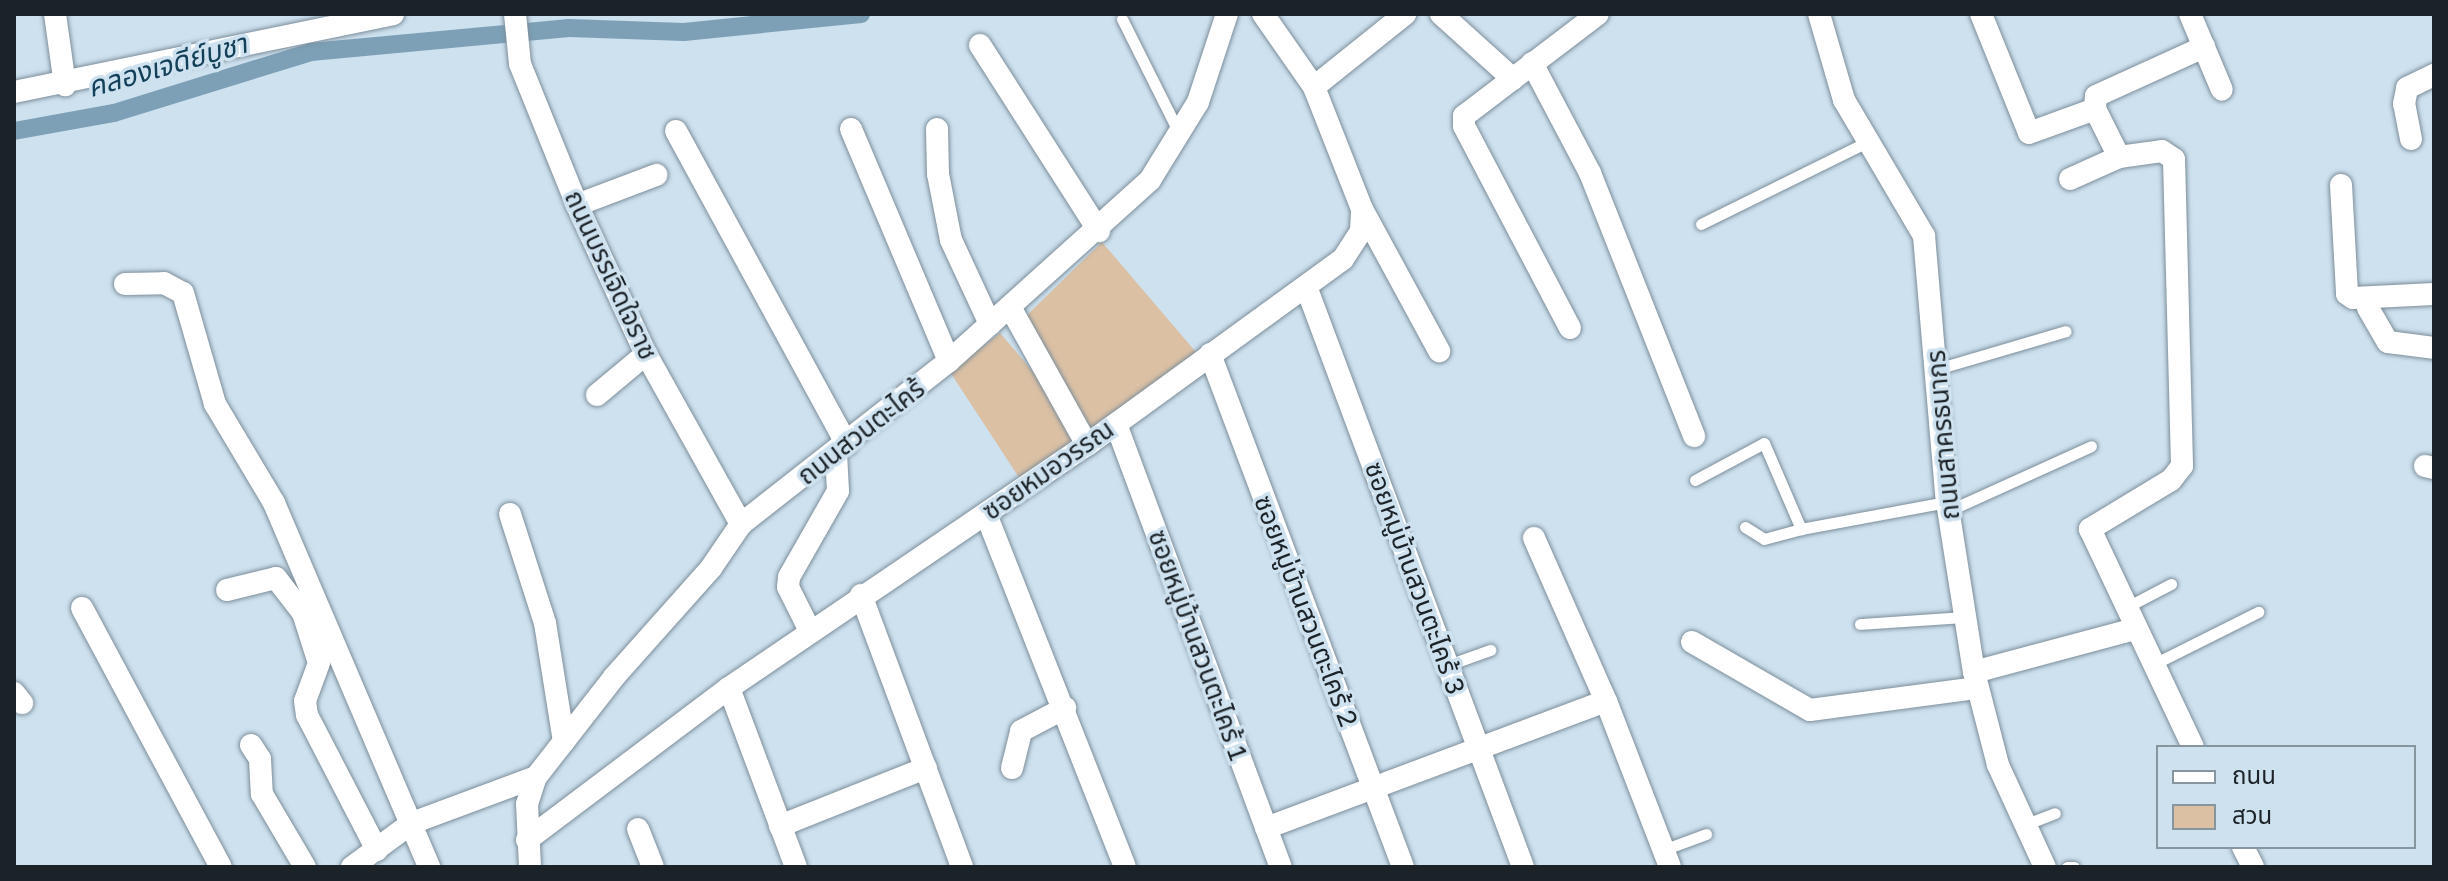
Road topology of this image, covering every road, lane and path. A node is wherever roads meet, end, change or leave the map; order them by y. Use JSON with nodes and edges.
{"nodes":[{"id":1,"x":55,"y":14,"type":"edge"},
{"id":2,"x":393,"y":14,"type":"edge"},
{"id":3,"x":1227,"y":14,"type":"edge"},
{"id":4,"x":1263,"y":14,"type":"edge"},
{"id":5,"x":1405,"y":14,"type":"edge"},
{"id":6,"x":1441,"y":14,"type":"edge"},
{"id":7,"x":1598,"y":14,"type":"edge"},
{"id":8,"x":1819,"y":14,"type":"edge"},
{"id":9,"x":1981,"y":14,"type":"edge"},
{"id":10,"x":2190,"y":14,"type":"edge"},
{"id":11,"x":516,"y":17,"type":"edge"},
{"id":12,"x":1122,"y":19,"type":"dead end"},
{"id":13,"x":980,"y":45,"type":"dead end"},
{"id":14,"x":2204,"y":47,"type":"junction"},
{"id":15,"x":1532,"y":63,"type":"junction"},
{"id":16,"x":2434,"y":75,"type":"edge"},
{"id":17,"x":1513,"y":79,"type":"junction"},
{"id":18,"x":65,"y":85,"type":"junction"},
{"id":19,"x":1314,"y":87,"type":"junction"},
{"id":20,"x":2222,"y":90,"type":"dead end"},
{"id":21,"x":14,"y":92,"type":"edge"},
{"id":22,"x":2095,"y":109,"type":"junction"},
{"id":23,"x":851,"y":129,"type":"dead end"},
{"id":24,"x":937,"y":129,"type":"dead end"},
{"id":25,"x":676,"y":131,"type":"dead end"},
{"id":26,"x":1181,"y":136,"type":"junction"},
{"id":27,"x":2411,"y":139,"type":"dead end"},
{"id":28,"x":1869,"y":141,"type":"junction"},
{"id":29,"x":2119,"y":157,"type":"junction"},
{"id":30,"x":656,"y":175,"type":"dead end"},
{"id":31,"x":2070,"y":179,"type":"dead end"},
{"id":32,"x":2341,"y":185,"type":"dead end"},
{"id":33,"x":577,"y":205,"type":"junction"},
{"id":34,"x":1362,"y":209,"type":"junction"},
{"id":35,"x":1701,"y":224,"type":"dead end"},
{"id":36,"x":1099,"y":231,"type":"junction"},
{"id":37,"x":125,"y":284,"type":"dead end"},
{"id":38,"x":1307,"y":289,"type":"junction"},
{"id":39,"x":2434,"y":294,"type":"edge"},
{"id":40,"x":1010,"y":307,"type":"junction"},
{"id":41,"x":2368,"y":308,"type":"dead end"},
{"id":42,"x":990,"y":324,"type":"junction"},
{"id":43,"x":1570,"y":328,"type":"dead end"},
{"id":44,"x":2066,"y":331,"type":"dead end"},
{"id":45,"x":2434,"y":348,"type":"edge"},
{"id":46,"x":1439,"y":351,"type":"dead end"},
{"id":47,"x":646,"y":354,"type":"junction"},
{"id":48,"x":1210,"y":354,"type":"junction"},
{"id":49,"x":949,"y":361,"type":"junction"},
{"id":50,"x":1937,"y":369,"type":"junction"},
{"id":51,"x":597,"y":395,"type":"dead end"},
{"id":52,"x":1116,"y":424,"type":"junction"},
{"id":53,"x":1694,"y":436,"type":"dead end"},
{"id":54,"x":1087,"y":445,"type":"junction"},
{"id":55,"x":2091,"y":446,"type":"dead end"},
{"id":56,"x":842,"y":449,"type":"junction"},
{"id":57,"x":1695,"y":480,"type":"dead end"},
{"id":58,"x":1948,"y":506,"type":"junction"},
{"id":59,"x":510,"y":514,"type":"dead end"},
{"id":60,"x":986,"y":514,"type":"junction"},
{"id":61,"x":741,"y":524,"type":"junction"},
{"id":62,"x":1745,"y":527,"type":"dead end"},
{"id":63,"x":1801,"y":529,"type":"junction"},
{"id":64,"x":1534,"y":538,"type":"dead end"},
{"id":65,"x":2171,"y":584,"type":"dead end"},
{"id":66,"x":227,"y":590,"type":"dead end"},
{"id":67,"x":861,"y":595,"type":"junction"},
{"id":68,"x":82,"y":608,"type":"dead end"},
{"id":69,"x":2258,"y":612,"type":"dead end"},
{"id":70,"x":1966,"y":617,"type":"junction"},
{"id":71,"x":2129,"y":618,"type":"junction"},
{"id":72,"x":316,"y":624,"type":"junction"},
{"id":73,"x":1860,"y":624,"type":"dead end"},
{"id":74,"x":810,"y":631,"type":"junction"},
{"id":75,"x":1692,"y":642,"type":"dead end"},
{"id":76,"x":1490,"y":650,"type":"dead end"},
{"id":77,"x":1448,"y":665,"type":"junction"},
{"id":78,"x":2152,"y":665,"type":"junction"},
{"id":79,"x":1976,"y":680,"type":"junction"},
{"id":80,"x":729,"y":688,"type":"junction"},
{"id":81,"x":1606,"y":701,"type":"junction"},
{"id":82,"x":1065,"y":708,"type":"junction"},
{"id":83,"x":564,"y":741,"type":"junction"},
{"id":84,"x":251,"y":745,"type":"dead end"},
{"id":85,"x":2192,"y":745,"type":"edge"},
{"id":86,"x":1478,"y":747,"type":"junction"},
{"id":87,"x":926,"y":768,"type":"junction"},
{"id":88,"x":1012,"y":768,"type":"dead end"},
{"id":89,"x":536,"y":777,"type":"junction"},
{"id":90,"x":1373,"y":789,"type":"junction"},
{"id":91,"x":2055,"y":813,"type":"dead end"},
{"id":92,"x":412,"y":823,"type":"junction"},
{"id":93,"x":2024,"y":825,"type":"junction"},
{"id":94,"x":780,"y":826,"type":"junction"},
{"id":95,"x":1266,"y":828,"type":"junction"},
{"id":96,"x":638,"y":829,"type":"dead end"},
{"id":97,"x":1706,"y":834,"type":"dead end"},
{"id":98,"x":527,"y":840,"type":"junction"},
{"id":99,"x":2244,"y":849,"type":"edge"},
{"id":100,"x":377,"y":850,"type":"junction"},
{"id":101,"x":1666,"y":858,"type":"edge"},
{"id":102,"x":221,"y":867,"type":"edge"},
{"id":103,"x":305,"y":867,"type":"edge"},
{"id":104,"x":352,"y":867,"type":"edge"},
{"id":105,"x":429,"y":867,"type":"edge"},
{"id":106,"x":530,"y":867,"type":"edge"},
{"id":107,"x":653,"y":867,"type":"edge"},
{"id":108,"x":796,"y":867,"type":"edge"},
{"id":109,"x":962,"y":867,"type":"edge"},
{"id":110,"x":1125,"y":867,"type":"edge"},
{"id":111,"x":1281,"y":867,"type":"edge"},
{"id":112,"x":1403,"y":867,"type":"edge"},
{"id":113,"x":1523,"y":867,"type":"edge"},
{"id":114,"x":2045,"y":867,"type":"edge"},
{"id":115,"x":2067,"y":867,"type":"edge"},
{"id":116,"x":2074,"y":867,"type":"edge"},
{"id":117,"x":2253,"y":867,"type":"edge"}],
"edges":[{"from":1,"to":18,"type":"street"},
{"from":2,"to":18,"type":"street"},
{"from":3,"to":26,"type":"street","name":"ถนนสวนตะไคร้"},
{"from":4,"to":19,"type":"street"},
{"from":5,"to":19,"type":"street"},
{"from":6,"to":17,"type":"street"},
{"from":7,"to":15,"type":"street"},
{"from":8,"to":28,"type":"street","name":"ถนนสาครธนากร"},
{"from":9,"to":22,"type":"street"},
{"from":10,"to":14,"type":"street"},
{"from":11,"to":33,"type":"street","name":"ถนนบรรเจิดใจราช"},
{"from":12,"to":26,"type":"lane"},
{"from":13,"to":36,"type":"street"},
{"from":14,"to":20,"type":"street"},
{"from":14,"to":22,"type":"street"},
{"from":15,"to":17,"type":"street"},
{"from":15,"to":53,"type":"street"},
{"from":16,"to":27,"type":"street"},
{"from":17,"to":43,"type":"street"},
{"from":18,"to":21,"type":"street"},
{"from":19,"to":34,"type":"street"},
{"from":22,"to":29,"type":"street"},
{"from":23,"to":49,"type":"street"},
{"from":24,"to":42,"type":"street"},
{"from":25,"to":56,"type":"street"},
{"from":26,"to":36,"type":"street","name":"ถนนสวนตะไคร้"},
{"from":28,"to":35,"type":"lane"},
{"from":28,"to":50,"type":"street","name":"ถนนสาครธนากร"},
{"from":29,"to":31,"type":"street"},
{"from":29,"to":71,"type":"street"},
{"from":30,"to":33,"type":"street"},
{"from":32,"to":39,"type":"street"},
{"from":33,"to":47,"type":"street","name":"ถนนบรรเจิดใจราช"},
{"from":34,"to":38,"type":"street","name":"ซอยหมอวรรณ"},
{"from":34,"to":46,"type":"street"},
{"from":36,"to":40,"type":"street","name":"ถนนสวนตะไคร้"},
{"from":37,"to":72,"type":"street"},
{"from":38,"to":48,"type":"street","name":"ซอยหมอวรรณ"},
{"from":38,"to":77,"type":"street","name":"ซอยหมู่บ้านสวนตะไคร้ 3"},
{"from":40,"to":42,"type":"street","name":"ถนนสวนตะไคร้"},
{"from":40,"to":54,"type":"street"},
{"from":41,"to":45,"type":"street"},
{"from":42,"to":49,"type":"street","name":"ถนนสวนตะไคร้"},
{"from":44,"to":50,"type":"lane"},
{"from":47,"to":51,"type":"street"},
{"from":47,"to":61,"type":"street","name":"ถนนบรรเจิดใจราช"},
{"from":48,"to":52,"type":"street","name":"ซอยหมอวรรณ"},
{"from":48,"to":90,"type":"street","name":"ซอยหมู่บ้านสวนตะไคร้ 2"},
{"from":49,"to":56,"type":"street","name":"ถนนสวนตะไคร้"},
{"from":50,"to":58,"type":"street","name":"ถนนสาครธนากร"},
{"from":52,"to":54,"type":"street","name":"ซอยหมอวรรณ"},
{"from":52,"to":95,"type":"street","name":"ซอยหมู่บ้านสวนตะไคร้ 1"},
{"from":54,"to":60,"type":"street","name":"ซอยหมอวรรณ"},
{"from":55,"to":58,"type":"lane"},
{"from":56,"to":61,"type":"street","name":"ถนนสวนตะไคร้"},
{"from":56,"to":74,"type":"street"},
{"from":57,"to":63,"type":"lane"},
{"from":58,"to":63,"type":"lane"},
{"from":58,"to":70,"type":"street","name":"ถนนสาครธนากร"},
{"from":59,"to":83,"type":"street"},
{"from":60,"to":67,"type":"street","name":"ซอยหมอวรรณ"},
{"from":60,"to":82,"type":"street"},
{"from":61,"to":83,"type":"street","name":"ถนนสวนตะไคร้"},
{"from":62,"to":63,"type":"lane"},
{"from":64,"to":81,"type":"street"},
{"from":65,"to":71,"type":"lane"},
{"from":66,"to":72,"type":"street"},
{"from":67,"to":74,"type":"street","name":"ซอยหมอวรรณ"},
{"from":67,"to":87,"type":"street"},
{"from":68,"to":102,"type":"street"},
{"from":69,"to":78,"type":"lane"},
{"from":70,"to":73,"type":"lane"},
{"from":70,"to":79,"type":"street","name":"ถนนสาครธนากร"},
{"from":71,"to":78,"type":"street"},
{"from":71,"to":79,"type":"street"},
{"from":72,"to":92,"type":"street"},
{"from":72,"to":100,"type":"street"},
{"from":74,"to":80,"type":"street","name":"ซอยหมอวรรณ"},
{"from":75,"to":79,"type":"street"},
{"from":76,"to":77,"type":"lane"},
{"from":77,"to":86,"type":"street","name":"ซอยหมู่บ้านสวนตะไคร้ 3"},
{"from":78,"to":85,"type":"street"},
{"from":79,"to":93,"type":"street","name":"ถนนสาครธนากร"},
{"from":80,"to":94,"type":"street"},
{"from":80,"to":98,"type":"street","name":"ซอยหมอวรรณ"},
{"from":81,"to":86,"type":"street"},
{"from":81,"to":101,"type":"street"},
{"from":82,"to":88,"type":"street"},
{"from":82,"to":110,"type":"street"},
{"from":83,"to":89,"type":"street","name":"ถนนสวนตะไคร้"},
{"from":84,"to":103,"type":"street"},
{"from":86,"to":90,"type":"street"},
{"from":86,"to":113,"type":"street","name":"ซอยหมู่บ้านสวนตะไคร้ 3"},
{"from":87,"to":94,"type":"street"},
{"from":87,"to":109,"type":"street"},
{"from":89,"to":92,"type":"street"},
{"from":89,"to":98,"type":"street","name":"ถนนสวนตะไคร้"},
{"from":90,"to":95,"type":"street"},
{"from":90,"to":112,"type":"street","name":"ซอยหมู่บ้านสวนตะไคร้ 2"},
{"from":91,"to":93,"type":"lane"},
{"from":92,"to":100,"type":"street"},
{"from":92,"to":105,"type":"street"},
{"from":93,"to":114,"type":"street","name":"ถนนสาครธนากร"},
{"from":94,"to":108,"type":"street"},
{"from":95,"to":111,"type":"street","name":"ซอยหมู่บ้านสวนตะไคร้ 1"},
{"from":96,"to":107,"type":"street"},
{"from":97,"to":101,"type":"lane"},
{"from":98,"to":106,"type":"street","name":"ถนนสวนตะไคร้"},
{"from":99,"to":117,"type":"street"},
{"from":100,"to":104,"type":"street"},
{"from":115,"to":116,"type":"lane"}]}
